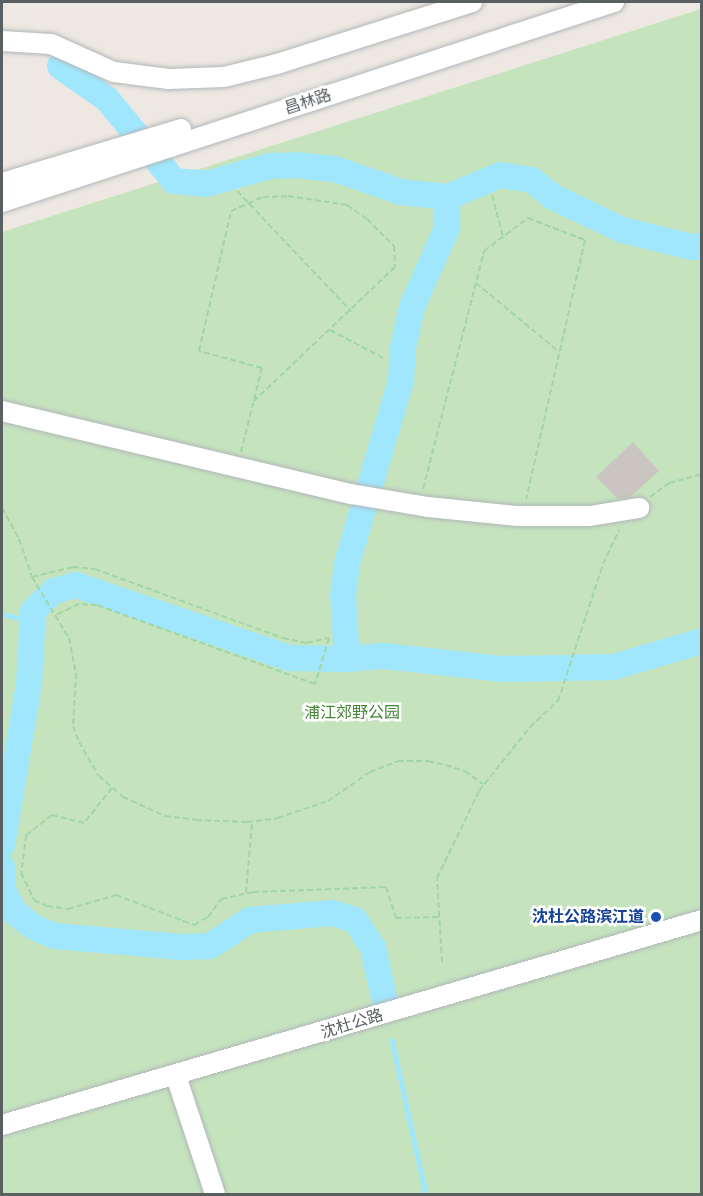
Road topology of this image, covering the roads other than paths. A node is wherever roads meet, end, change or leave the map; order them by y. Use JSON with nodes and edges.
{"nodes":[{"id":1,"x":472,"y":2,"type":"edge"},
{"id":2,"x":584,"y":2,"type":"edge"},
{"id":3,"x":614,"y":2,"type":"edge"},
{"id":4,"x":2,"y":41,"type":"edge"},
{"id":5,"x":168,"y":141,"type":"junction"},
{"id":6,"x":124,"y":154,"type":"junction"},
{"id":7,"x":2,"y":183,"type":"edge"},
{"id":8,"x":2,"y":202,"type":"edge"},
{"id":9,"x":2,"y":411,"type":"edge"},
{"id":10,"x":639,"y":508,"type":"road end"},
{"id":11,"x":702,"y":920,"type":"edge"},
{"id":12,"x":176,"y":1076,"type":"junction"},
{"id":13,"x":2,"y":1125,"type":"edge"},
{"id":14,"x":215,"y":1194,"type":"edge"}],
"edges":[{"from":1,"to":4,"type":"street"},
{"from":2,"to":5,"type":"street","name":"昌林路"},
{"from":3,"to":5,"type":"street","name":"昌林路"},
{"from":5,"to":6,"type":"street","name":"昌林路"},
{"from":6,"to":7,"type":"street","name":"昌林路"},
{"from":6,"to":8,"type":"street","name":"昌林路"},
{"from":9,"to":10,"type":"street"},
{"from":11,"to":12,"type":"street","name":"沈杜公路"},
{"from":12,"to":13,"type":"street","name":"沈杜公路"},
{"from":12,"to":14,"type":"street"}]}
